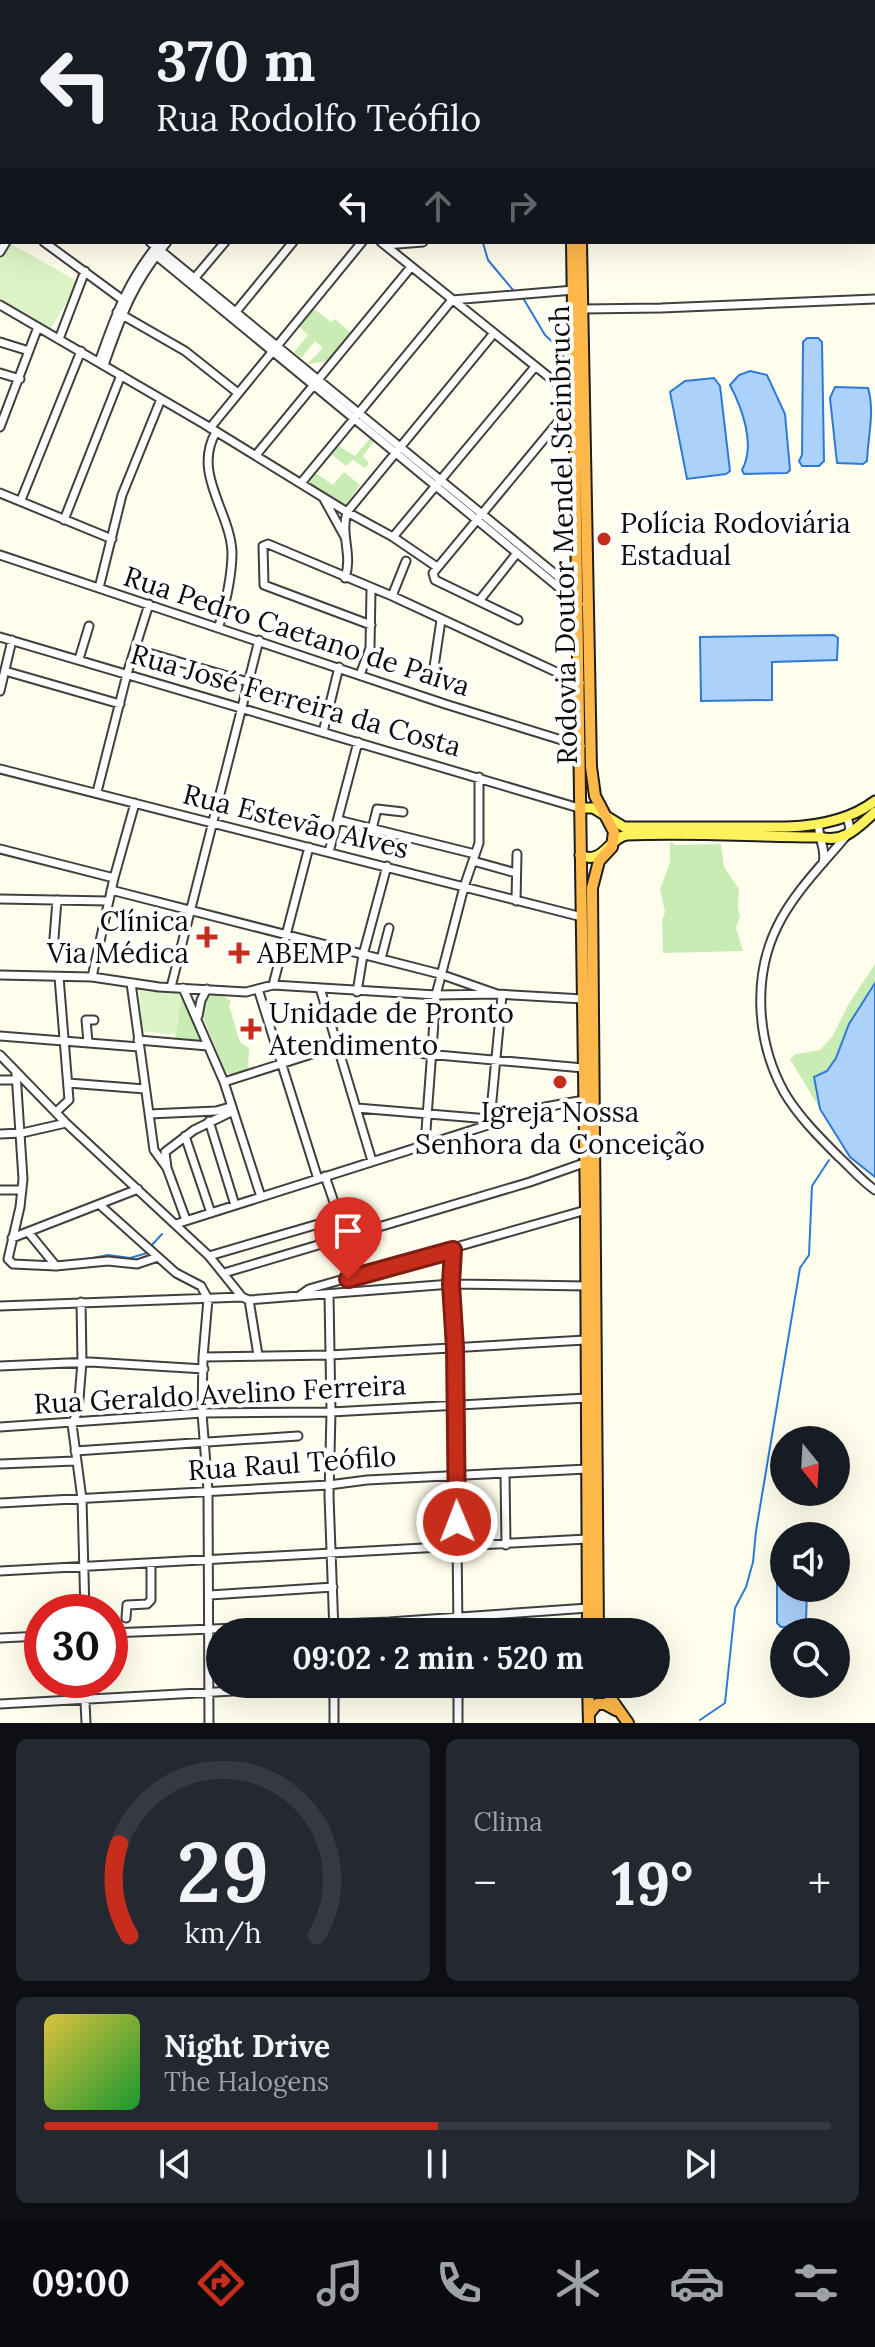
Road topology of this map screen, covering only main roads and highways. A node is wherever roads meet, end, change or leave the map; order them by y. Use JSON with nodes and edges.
{"nodes":[{"id":1,"x":572,"y":244,"type":"edge"},
{"id":2,"x":581,"y":244,"type":"edge"},
{"id":3,"x":875,"y":801,"type":"edge"},
{"id":4,"x":579,"y":808,"type":"junction"},
{"id":5,"x":875,"y":812,"type":"edge"},
{"id":6,"x":608,"y":818,"type":"junction"},
{"id":7,"x":612,"y":847,"type":"junction"},
{"id":8,"x":580,"y":855,"type":"junction"},
{"id":9,"x":588,"y":1618,"type":"edge"},
{"id":10,"x":598,"y":1618,"type":"edge"},
{"id":11,"x":588,"y":1698,"type":"edge"},
{"id":12,"x":611,"y":1698,"type":"edge"},
{"id":13,"x":618,"y":1711,"type":"junction"},
{"id":14,"x":589,"y":1718,"type":"edge"},
{"id":15,"x":628,"y":1723,"type":"edge"}],
"edges":[{"from":1,"to":4,"type":"highway","name":"Rodovia Doutor Mendel Steinbruch"},
{"from":2,"to":6,"type":"highway","name":"Rodovia Doutor Mendel Steinbruch"},
{"from":3,"to":6,"type":"main road"},
{"from":4,"to":6,"type":"main road"},
{"from":4,"to":8,"type":"highway","name":"Rodovia Doutor Mendel Steinbruch"},
{"from":5,"to":7,"type":"main road"},
{"from":6,"to":7,"type":"highway","name":"Rodovia Doutor Mendel Steinbruch"},
{"from":7,"to":8,"type":"main road"},
{"from":7,"to":10,"type":"highway"},
{"from":8,"to":9,"type":"highway","name":"Rodovia Doutor Mendel Steinbruch"},
{"from":11,"to":14,"type":"highway"},
{"from":12,"to":13,"type":"highway"},
{"from":13,"to":14,"type":"highway"},
{"from":13,"to":15,"type":"highway"}]}
